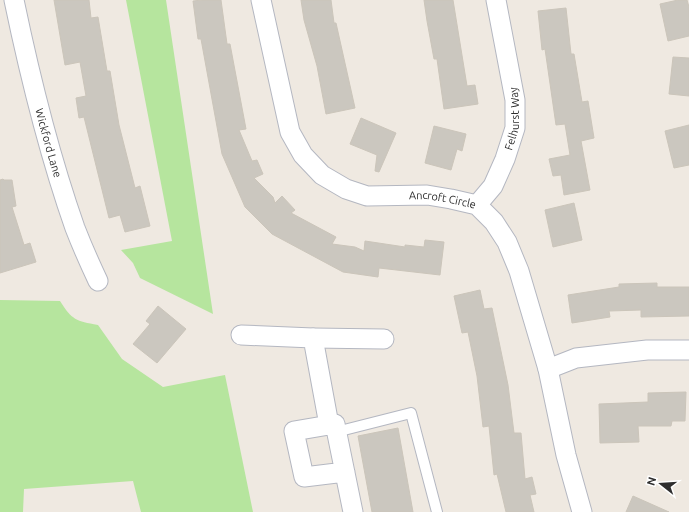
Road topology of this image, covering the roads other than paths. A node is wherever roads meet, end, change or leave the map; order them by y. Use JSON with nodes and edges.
{"nodes":[{"id":1,"x":14,"y":0,"type":"edge"},
{"id":2,"x":261,"y":0,"type":"edge"},
{"id":3,"x":496,"y":0,"type":"edge"},
{"id":4,"x":477,"y":205,"type":"junction"},
{"id":5,"x":98,"y":281,"type":"dead end"},
{"id":6,"x":241,"y":335,"type":"dead end"},
{"id":7,"x":313,"y":338,"type":"junction"},
{"id":8,"x":384,"y":339,"type":"dead end"},
{"id":9,"x":689,"y":350,"type":"edge"},
{"id":10,"x":548,"y":369,"type":"junction"},
{"id":11,"x":333,"y":429,"type":"junction"},
{"id":12,"x":345,"y":472,"type":"junction"},
{"id":13,"x":353,"y":512,"type":"edge"},
{"id":14,"x":437,"y":512,"type":"edge"},
{"id":15,"x":582,"y":512,"type":"edge"}],
"edges":[{"from":1,"to":5,"type":"street","name":"Wickford Lane"},
{"from":2,"to":4,"type":"street","name":"Ancroft Circle"},
{"from":3,"to":4,"type":"street","name":"Felhurst Way"},
{"from":4,"to":10,"type":"street","name":"Ancroft Circle"},
{"from":6,"to":7,"type":"street"},
{"from":7,"to":8,"type":"street"},
{"from":7,"to":11,"type":"street"},
{"from":9,"to":10,"type":"street"},
{"from":10,"to":15,"type":"street","name":"Ancroft Circle"},
{"from":11,"to":12,"type":"street"},
{"from":11,"to":12,"type":"street"},
{"from":11,"to":14,"type":"lane"},
{"from":12,"to":13,"type":"street"}]}
